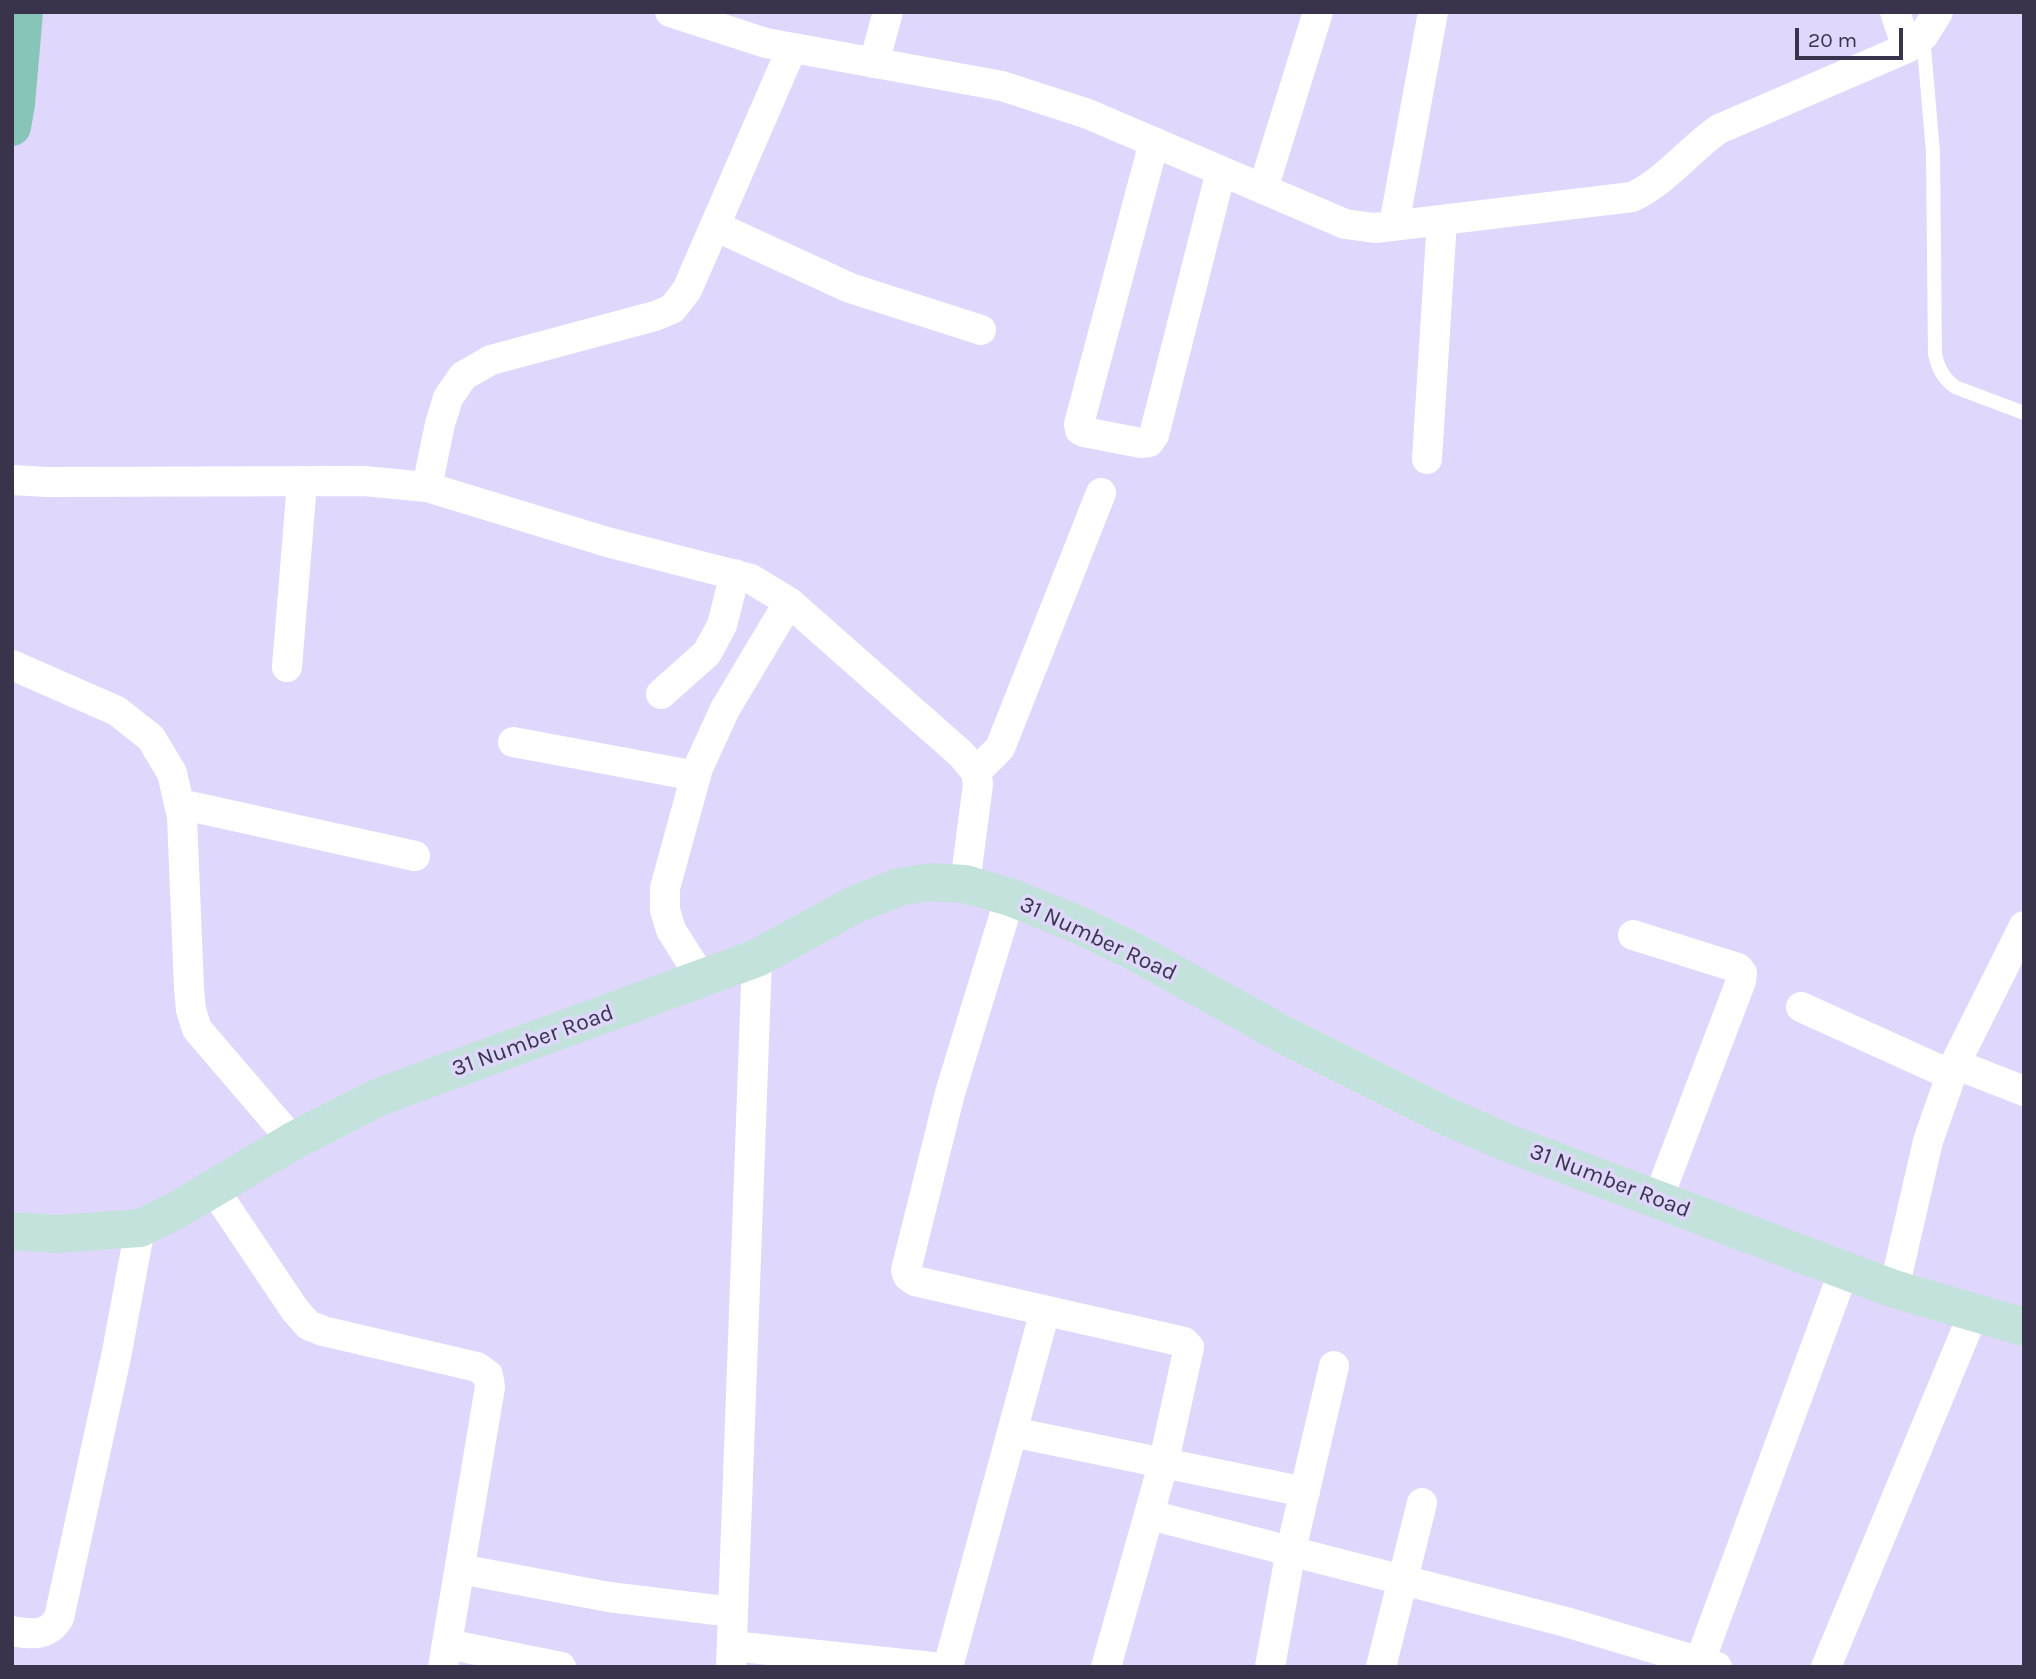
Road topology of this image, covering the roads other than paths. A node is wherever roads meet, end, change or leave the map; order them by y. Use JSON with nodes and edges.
{"nodes":[{"id":1,"x":24,"y":12,"type":"edge"},
{"id":2,"x":670,"y":12,"type":"edge"},
{"id":3,"x":888,"y":12,"type":"edge"},
{"id":4,"x":1318,"y":12,"type":"edge"},
{"id":5,"x":1433,"y":12,"type":"edge"},
{"id":6,"x":1895,"y":12,"type":"edge"},
{"id":7,"x":1923,"y":32,"type":"edge"},
{"id":8,"x":792,"y":48,"type":"junction"},
{"id":9,"x":874,"y":63,"type":"junction"},
{"id":10,"x":12,"y":127,"type":"edge"},
{"id":11,"x":1154,"y":142,"type":"junction"},
{"id":12,"x":1221,"y":171,"type":"junction"},
{"id":13,"x":1263,"y":189,"type":"junction"},
{"id":14,"x":1442,"y":220,"type":"junction"},
{"id":15,"x":1394,"y":225,"type":"junction"},
{"id":16,"x":715,"y":226,"type":"junction"},
{"id":17,"x":981,"y":330,"type":"dead end"},
{"id":18,"x":2024,"y":413,"type":"edge"},
{"id":19,"x":1427,"y":459,"type":"dead end"},
{"id":20,"x":12,"y":480,"type":"edge"},
{"id":21,"x":302,"y":483,"type":"junction"},
{"id":22,"x":427,"y":487,"type":"junction"},
{"id":23,"x":1101,"y":493,"type":"dead end"},
{"id":24,"x":735,"y":574,"type":"junction"},
{"id":25,"x":789,"y":602,"type":"junction"},
{"id":26,"x":12,"y":665,"type":"edge"},
{"id":27,"x":287,"y":667,"type":"dead end"},
{"id":28,"x":661,"y":694,"type":"dead end"},
{"id":29,"x":513,"y":742,"type":"dead end"},
{"id":30,"x":976,"y":772,"type":"junction"},
{"id":31,"x":696,"y":775,"type":"junction"},
{"id":32,"x":180,"y":804,"type":"junction"},
{"id":33,"x":415,"y":856,"type":"dead end"},
{"id":34,"x":965,"y":884,"type":"junction"},
{"id":35,"x":1010,"y":897,"type":"junction"},
{"id":36,"x":2024,"y":926,"type":"edge"},
{"id":37,"x":1633,"y":934,"type":"dead end"},
{"id":38,"x":757,"y":958,"type":"junction"},
{"id":39,"x":702,"y":979,"type":"junction"},
{"id":40,"x":1801,"y":1007,"type":"dead end"},
{"id":41,"x":1953,"y":1070,"type":"junction"},
{"id":42,"x":2024,"y":1091,"type":"edge"},
{"id":43,"x":293,"y":1141,"type":"junction"},
{"id":44,"x":213,"y":1188,"type":"junction"},
{"id":45,"x":1658,"y":1199,"type":"junction"},
{"id":46,"x":140,"y":1228,"type":"junction"},
{"id":47,"x":12,"y":1231,"type":"edge"},
{"id":48,"x":1844,"y":1270,"type":"junction"},
{"id":49,"x":1894,"y":1289,"type":"junction"},
{"id":50,"x":1045,"y":1311,"type":"junction"},
{"id":51,"x":1974,"y":1312,"type":"junction"},
{"id":52,"x":2024,"y":1327,"type":"edge"},
{"id":53,"x":1334,"y":1366,"type":"dead end"},
{"id":54,"x":1012,"y":1432,"type":"junction"},
{"id":55,"x":1164,"y":1461,"type":"junction"},
{"id":56,"x":1305,"y":1492,"type":"junction"},
{"id":57,"x":1422,"y":1503,"type":"dead end"},
{"id":58,"x":1150,"y":1515,"type":"junction"},
{"id":59,"x":1292,"y":1550,"type":"junction"},
{"id":60,"x":460,"y":1569,"type":"junction"},
{"id":61,"x":1403,"y":1578,"type":"junction"},
{"id":62,"x":733,"y":1612,"type":"junction"},
{"id":63,"x":12,"y":1632,"type":"edge"},
{"id":64,"x":445,"y":1655,"type":"edge"},
{"id":65,"x":731,"y":1656,"type":"edge"},
{"id":66,"x":1709,"y":1664,"type":"edge"},
{"id":67,"x":561,"y":1667,"type":"edge"},
{"id":68,"x":933,"y":1667,"type":"edge"},
{"id":69,"x":948,"y":1667,"type":"edge"},
{"id":70,"x":1106,"y":1667,"type":"edge"},
{"id":71,"x":1270,"y":1667,"type":"edge"},
{"id":72,"x":1381,"y":1667,"type":"edge"},
{"id":73,"x":1826,"y":1667,"type":"edge"}],
"edges":[{"from":1,"to":10,"type":"main road"},
{"from":2,"to":8,"type":"street"},
{"from":3,"to":9,"type":"street"},
{"from":4,"to":13,"type":"street"},
{"from":5,"to":15,"type":"street"},
{"from":6,"to":7,"type":"street"},
{"from":7,"to":14,"type":"street"},
{"from":7,"to":18,"type":"lane"},
{"from":8,"to":9,"type":"street"},
{"from":8,"to":16,"type":"street"},
{"from":9,"to":11,"type":"street"},
{"from":11,"to":12,"type":"street"},
{"from":11,"to":12,"type":"street"},
{"from":12,"to":13,"type":"street"},
{"from":13,"to":15,"type":"street"},
{"from":14,"to":15,"type":"street"},
{"from":14,"to":19,"type":"street"},
{"from":16,"to":17,"type":"street"},
{"from":16,"to":22,"type":"street"},
{"from":20,"to":21,"type":"street"},
{"from":21,"to":22,"type":"street"},
{"from":21,"to":27,"type":"street"},
{"from":22,"to":24,"type":"street"},
{"from":23,"to":30,"type":"street"},
{"from":24,"to":25,"type":"street"},
{"from":24,"to":28,"type":"street"},
{"from":25,"to":30,"type":"street"},
{"from":25,"to":31,"type":"street"},
{"from":26,"to":32,"type":"street"},
{"from":29,"to":31,"type":"street"},
{"from":30,"to":34,"type":"street"},
{"from":31,"to":39,"type":"street"},
{"from":32,"to":33,"type":"street"},
{"from":32,"to":43,"type":"street"},
{"from":34,"to":35,"type":"main road","name":"31 Number Road"},
{"from":34,"to":38,"type":"main road","name":"31 Number Road"},
{"from":35,"to":45,"type":"main road","name":"31 Number Road"},
{"from":35,"to":50,"type":"street"},
{"from":36,"to":41,"type":"street"},
{"from":37,"to":45,"type":"street"},
{"from":38,"to":39,"type":"main road","name":"31 Number Road"},
{"from":38,"to":62,"type":"street"},
{"from":39,"to":43,"type":"main road","name":"31 Number Road"},
{"from":40,"to":41,"type":"street"},
{"from":41,"to":42,"type":"street"},
{"from":41,"to":49,"type":"street"},
{"from":43,"to":44,"type":"main road","name":"31 Number Road"},
{"from":44,"to":46,"type":"main road","name":"31 Number Road"},
{"from":44,"to":60,"type":"street"},
{"from":45,"to":48,"type":"main road","name":"31 Number Road"},
{"from":46,"to":47,"type":"main road","name":"31 Number Road"},
{"from":46,"to":63,"type":"street"},
{"from":48,"to":49,"type":"main road","name":"31 Number Road"},
{"from":48,"to":66,"type":"street"},
{"from":49,"to":51,"type":"main road","name":"31 Number Road"},
{"from":50,"to":54,"type":"street"},
{"from":50,"to":55,"type":"street"},
{"from":51,"to":52,"type":"main road","name":"31 Number Road"},
{"from":51,"to":73,"type":"street"},
{"from":53,"to":56,"type":"street"},
{"from":54,"to":55,"type":"street"},
{"from":54,"to":69,"type":"street"},
{"from":55,"to":56,"type":"street"},
{"from":55,"to":58,"type":"street"},
{"from":56,"to":59,"type":"street"},
{"from":57,"to":61,"type":"street"},
{"from":58,"to":59,"type":"street"},
{"from":58,"to":70,"type":"street"},
{"from":59,"to":61,"type":"street"},
{"from":59,"to":71,"type":"street"},
{"from":60,"to":62,"type":"street"},
{"from":60,"to":64,"type":"street"},
{"from":61,"to":66,"type":"street"},
{"from":61,"to":72,"type":"street"},
{"from":62,"to":65,"type":"street"},
{"from":64,"to":67,"type":"street"},
{"from":65,"to":68,"type":"street"}]}
